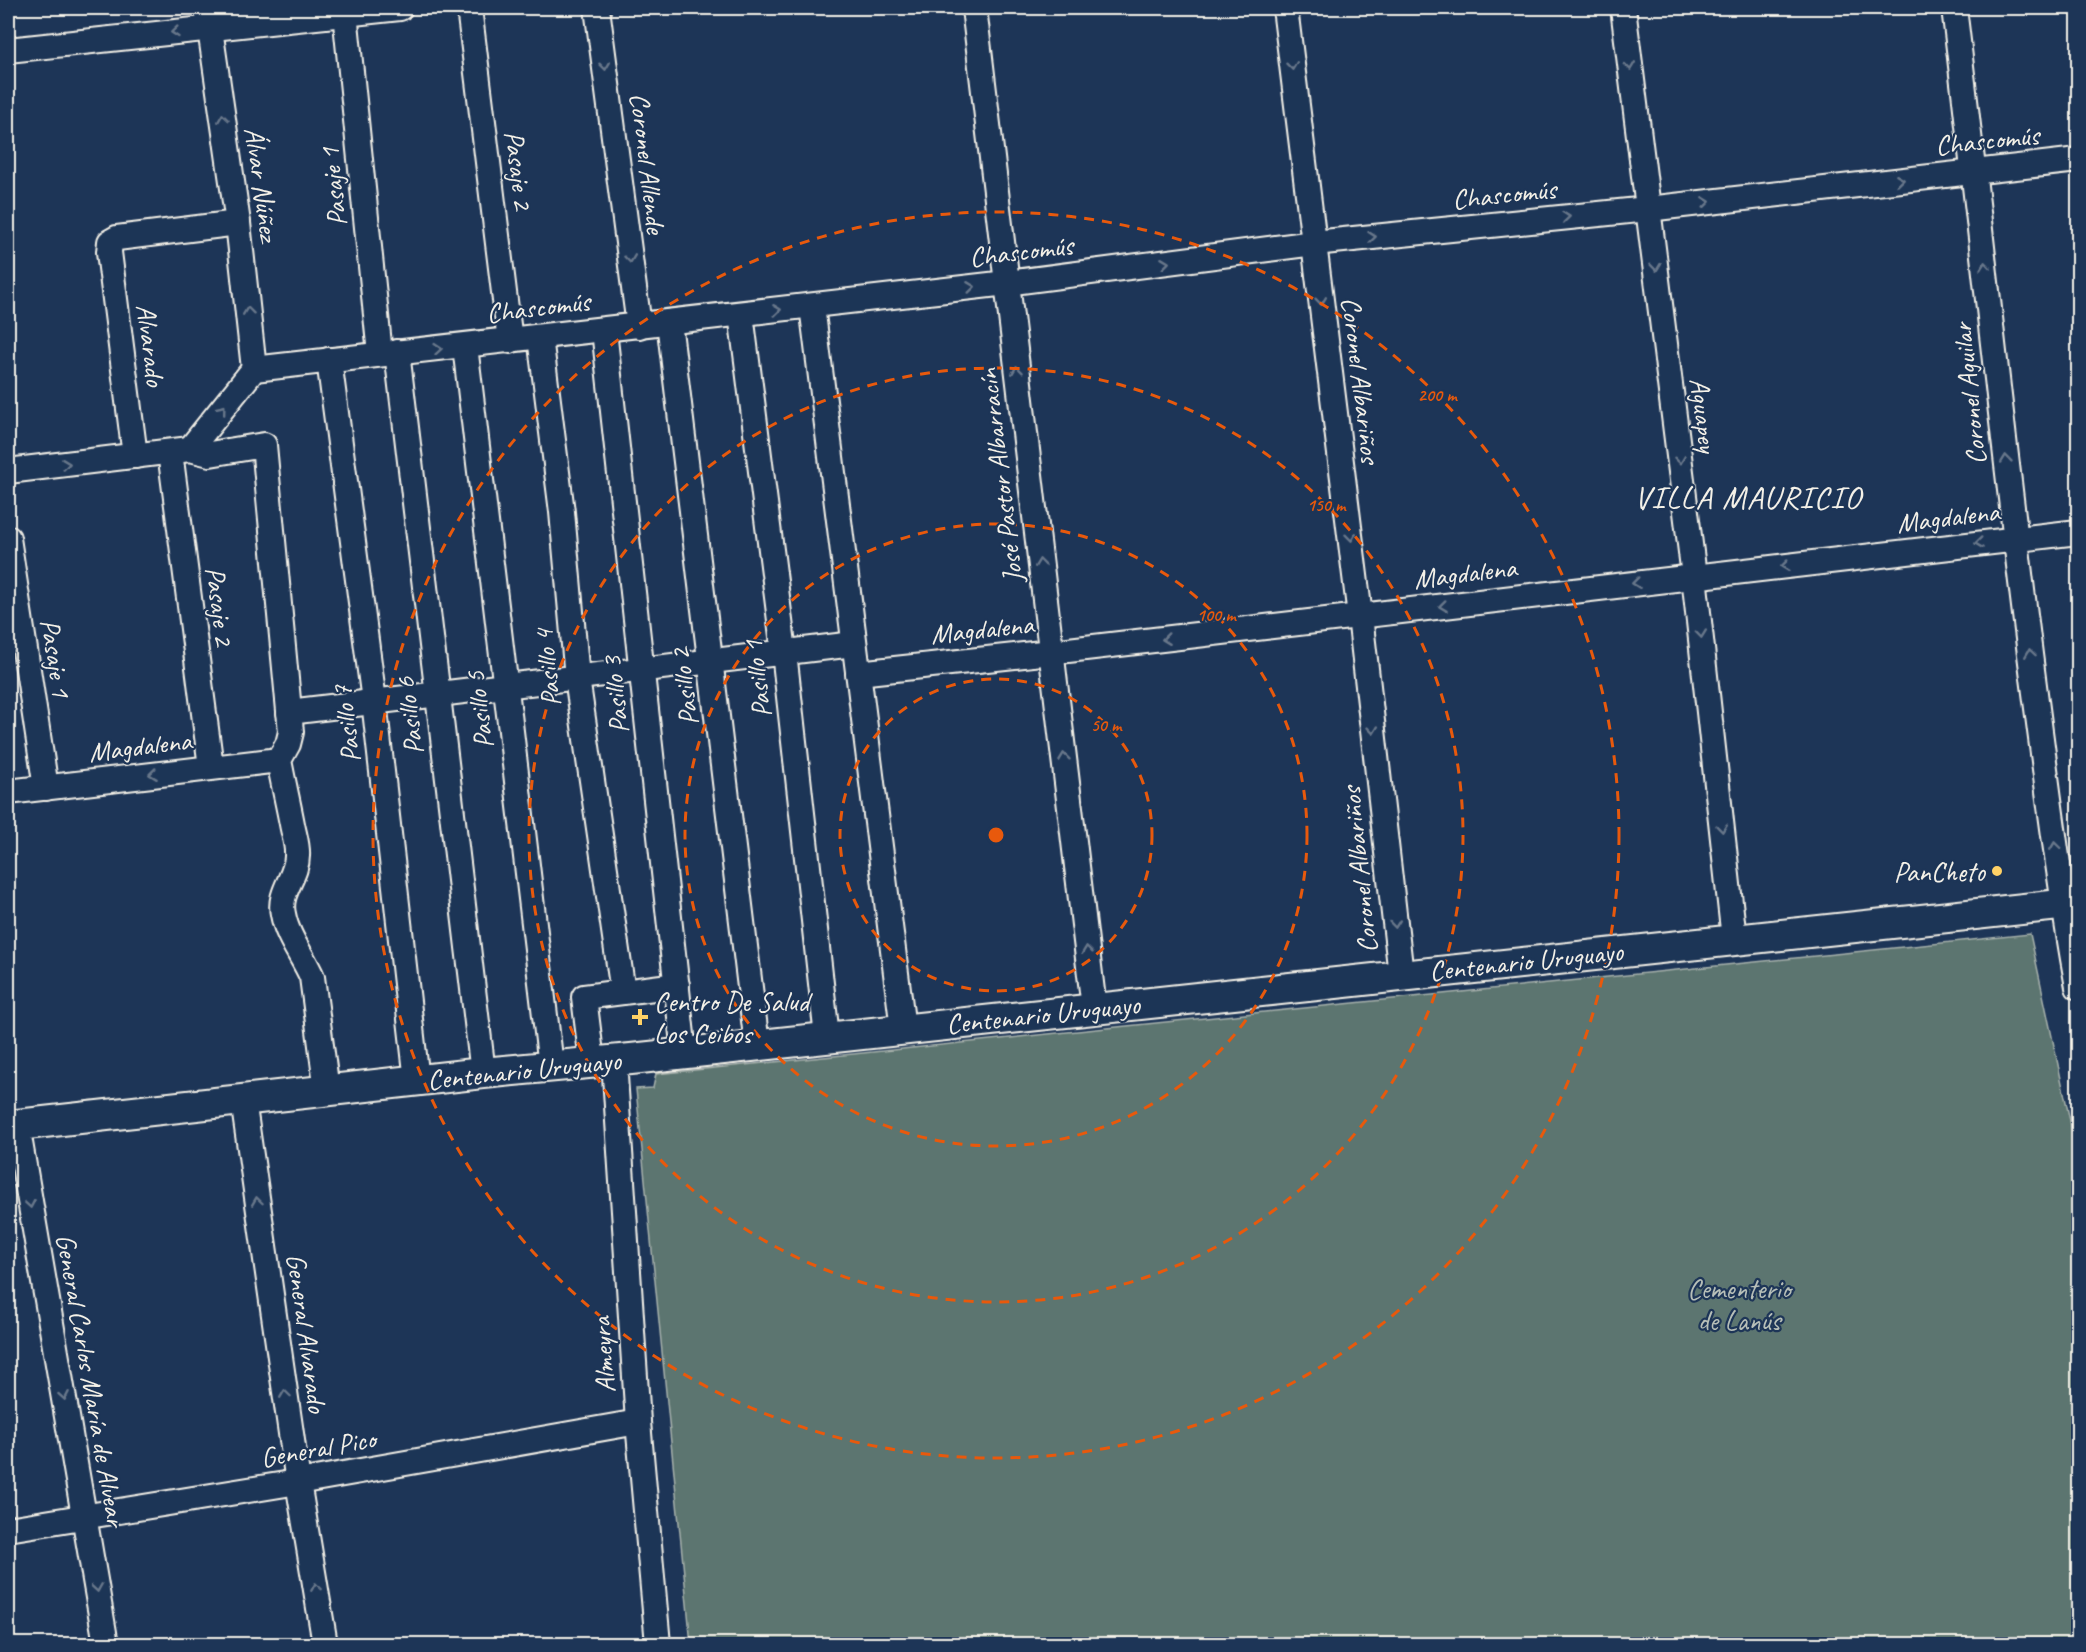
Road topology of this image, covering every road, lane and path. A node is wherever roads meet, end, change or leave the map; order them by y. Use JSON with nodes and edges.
{"nodes":[{"id":1,"x":400,"y":8,"type":"edge"},
{"id":2,"x":469,"y":8,"type":"edge"},
{"id":3,"x":597,"y":8,"type":"edge"},
{"id":4,"x":974,"y":8,"type":"edge"},
{"id":5,"x":1285,"y":8,"type":"edge"},
{"id":6,"x":1623,"y":8,"type":"edge"},
{"id":7,"x":1954,"y":8,"type":"edge"},
{"id":8,"x":345,"y":13,"type":"junction"},
{"id":9,"x":208,"y":18,"type":"edge"},
{"id":10,"x":8,"y":50,"type":"edge"},
{"id":11,"x":2079,"y":160,"type":"edge"},
{"id":12,"x":1974,"y":171,"type":"junction"},
{"id":13,"x":1648,"y":209,"type":"junction"},
{"id":14,"x":237,"y":223,"type":"junction"},
{"id":15,"x":1314,"y":243,"type":"junction"},
{"id":16,"x":1007,"y":283,"type":"junction"},
{"id":17,"x":812,"y":306,"type":"junction"},
{"id":18,"x":741,"y":314,"type":"junction"},
{"id":19,"x":669,"y":322,"type":"junction"},
{"id":20,"x":639,"y":326,"type":"junction"},
{"id":21,"x":604,"y":330,"type":"junction"},
{"id":22,"x":540,"y":337,"type":"junction"},
{"id":23,"x":510,"y":341,"type":"junction"},
{"id":24,"x":465,"y":346,"type":"junction"},
{"id":25,"x":388,"y":353,"type":"junction"},
{"id":26,"x":329,"y":360,"type":"junction"},
{"id":27,"x":254,"y":369,"type":"junction"},
{"id":28,"x":180,"y":450,"type":"junction"},
{"id":29,"x":135,"y":456,"type":"junction"},
{"id":30,"x":8,"y":471,"type":"edge"},
{"id":31,"x":2079,"y":532,"type":"edge"},
{"id":32,"x":8,"y":537,"type":"edge"},
{"id":33,"x":2014,"y":539,"type":"junction"},
{"id":34,"x":1694,"y":576,"type":"junction"},
{"id":35,"x":1360,"y":616,"type":"junction"},
{"id":36,"x":854,"y":644,"type":"junction"},
{"id":37,"x":784,"y":652,"type":"junction"},
{"id":38,"x":1051,"y":652,"type":"junction"},
{"id":39,"x":711,"y":661,"type":"junction"},
{"id":40,"x":642,"y":669,"type":"junction"},
{"id":41,"x":858,"y":673,"type":"junction"},
{"id":42,"x":577,"y":678,"type":"junction"},
{"id":43,"x":506,"y":686,"type":"junction"},
{"id":44,"x":436,"y":694,"type":"junction"},
{"id":45,"x":374,"y":701,"type":"junction"},
{"id":46,"x":289,"y":712,"type":"junction"},
{"id":47,"x":279,"y":760,"type":"junction"},
{"id":48,"x":211,"y":767,"type":"junction"},
{"id":49,"x":46,"y":788,"type":"junction"},
{"id":50,"x":8,"y":792,"type":"edge"},
{"id":51,"x":2071,"y":903,"type":"edge"},
{"id":52,"x":1734,"y":939,"type":"junction"},
{"id":53,"x":1401,"y":975,"type":"junction"},
{"id":54,"x":677,"y":986,"type":"junction"},
{"id":55,"x":2079,"y":987,"type":"edge"},
{"id":56,"x":623,"y":992,"type":"junction"},
{"id":57,"x":1094,"y":1008,"type":"junction"},
{"id":58,"x":903,"y":1029,"type":"junction"},
{"id":59,"x":827,"y":1037,"type":"junction"},
{"id":60,"x":758,"y":1045,"type":"junction"},
{"id":61,"x":684,"y":1053,"type":"junction"},
{"id":62,"x":603,"y":1061,"type":"junction"},
{"id":63,"x":551,"y":1066,"type":"junction"},
{"id":64,"x":483,"y":1073,"type":"junction"},
{"id":65,"x":417,"y":1081,"type":"junction"},
{"id":66,"x":327,"y":1091,"type":"junction"},
{"id":67,"x":243,"y":1100,"type":"junction"},
{"id":68,"x":12,"y":1126,"type":"edge"},
{"id":69,"x":638,"y":1422,"type":"junction"},
{"id":70,"x":298,"y":1482,"type":"junction"},
{"id":71,"x":85,"y":1517,"type":"junction"},
{"id":72,"x":8,"y":1529,"type":"edge"},
{"id":73,"x":106,"y":1644,"type":"edge"},
{"id":74,"x":325,"y":1644,"type":"edge"},
{"id":75,"x":658,"y":1644,"type":"edge"}],
"edges":[{"from":1,"to":8,"type":"street"},
{"from":2,"to":23,"type":"street","name":"Pasaje 2"},
{"from":3,"to":20,"type":"street","name":"Coronel Allende","one_way":true},
{"from":4,"to":16,"type":"street","name":"José Pastor Albarracín"},
{"from":5,"to":15,"type":"street","name":"Coronel Albariños","one_way":true},
{"from":6,"to":13,"type":"street","name":"Aguapey","one_way":true},
{"from":7,"to":12,"type":"street","name":"Coronel Aguilar"},
{"from":8,"to":9,"type":"street"},
{"from":8,"to":25,"type":"street","name":"Pasaje 1"},
{"from":9,"to":10,"type":"street","one_way":true},
{"from":14,"to":9,"type":"street","name":"Álvar Núñez","one_way":true},
{"from":11,"to":12,"type":"street","name":"Chascomús"},
{"from":13,"to":12,"type":"street","name":"Chascomús","one_way":true},
{"from":33,"to":12,"type":"street","name":"Coronel Aguilar","one_way":true},
{"from":15,"to":13,"type":"street","name":"Chascomús","one_way":true},
{"from":13,"to":34,"type":"street","name":"Aguapey","one_way":true},
{"from":27,"to":14,"type":"street","name":"Álvar Núñez","one_way":true},
{"from":14,"to":29,"type":"street","name":"Alvarado"},
{"from":16,"to":15,"type":"street","name":"Chascomús","one_way":true},
{"from":15,"to":35,"type":"street","name":"Coronel Albariños","one_way":true},
{"from":17,"to":16,"type":"street","name":"Chascomús","one_way":true},
{"from":38,"to":16,"type":"street","name":"José Pastor Albarracín","one_way":true},
{"from":18,"to":17,"type":"street","name":"Chascomús","one_way":true},
{"from":17,"to":36,"type":"street"},
{"from":18,"to":19,"type":"street","name":"Chascomús"},
{"from":18,"to":37,"type":"street","name":"Pasillo 1"},
{"from":19,"to":20,"type":"street","name":"Chascomús"},
{"from":19,"to":39,"type":"street","name":"Pasillo 2"},
{"from":20,"to":21,"type":"street","name":"Chascomús"},
{"from":21,"to":22,"type":"street","name":"Chascomús"},
{"from":21,"to":40,"type":"street","name":"Pasillo 3"},
{"from":22,"to":23,"type":"street","name":"Chascomús"},
{"from":22,"to":42,"type":"street","name":"Pasillo 4"},
{"from":23,"to":24,"type":"street","name":"Chascomús"},
{"from":25,"to":24,"type":"street","name":"Chascomús","one_way":true},
{"from":24,"to":43,"type":"street","name":"Pasillo 5"},
{"from":25,"to":26,"type":"street","name":"Chascomús"},
{"from":25,"to":44,"type":"street","name":"Pasillo 6"},
{"from":26,"to":27,"type":"street","name":"Chascomús"},
{"from":26,"to":45,"type":"street","name":"Pasillo 7"},
{"from":28,"to":27,"type":"street","one_way":true},
{"from":28,"to":29,"type":"street"},
{"from":28,"to":46,"type":"street"},
{"from":28,"to":48,"type":"street","name":"Pasaje 2"},
{"from":30,"to":29,"type":"street","one_way":true},
{"from":31,"to":33,"type":"street","name":"Magdalena"},
{"from":32,"to":49,"type":"street","name":"Pasaje 1"},
{"from":33,"to":34,"type":"street","name":"Magdalena","one_way":true},
{"from":51,"to":33,"type":"street","name":"Coronel Aguilar","one_way":true},
{"from":34,"to":35,"type":"street","name":"Magdalena","one_way":true},
{"from":34,"to":52,"type":"street","name":"Aguapey","one_way":true},
{"from":35,"to":38,"type":"street","name":"Magdalena","one_way":true},
{"from":35,"to":53,"type":"street","name":"Coronel Albariños","one_way":true},
{"from":36,"to":37,"type":"street"},
{"from":36,"to":41,"type":"street"},
{"from":37,"to":39,"type":"street"},
{"from":37,"to":59,"type":"street","name":"Pasillo 1"},
{"from":38,"to":41,"type":"street","name":"Magdalena"},
{"from":57,"to":38,"type":"street","name":"José Pastor Albarracín","one_way":true},
{"from":39,"to":40,"type":"street"},
{"from":39,"to":60,"type":"street","name":"Pasillo 2"},
{"from":40,"to":42,"type":"street"},
{"from":40,"to":54,"type":"street","name":"Pasillo 3"},
{"from":41,"to":58,"type":"street"},
{"from":42,"to":43,"type":"street"},
{"from":42,"to":56,"type":"street","name":"Pasillo 4"},
{"from":43,"to":44,"type":"street"},
{"from":43,"to":63,"type":"street","name":"Pasillo 5"},
{"from":44,"to":45,"type":"street"},
{"from":44,"to":64,"type":"street","name":"Pasillo 6"},
{"from":45,"to":46,"type":"street"},
{"from":45,"to":65,"type":"street","name":"Pasillo 7"},
{"from":46,"to":47,"type":"street"},
{"from":47,"to":48,"type":"street","name":"Magdalena"},
{"from":47,"to":66,"type":"street"},
{"from":48,"to":49,"type":"street","name":"Magdalena","one_way":true},
{"from":49,"to":50,"type":"street","name":"Magdalena"},
{"from":51,"to":52,"type":"main road","name":"Centenario Uruguayo"},
{"from":51,"to":55,"type":"street","name":"Coronel Aguilar"},
{"from":52,"to":53,"type":"main road","name":"Centenario Uruguayo"},
{"from":53,"to":57,"type":"main road","name":"Centenario Uruguayo"},
{"from":54,"to":56,"type":"street"},
{"from":54,"to":61,"type":"street","name":"Pasillo 3"},
{"from":56,"to":62,"type":"street","name":"Almeyra"},
{"from":57,"to":58,"type":"main road","name":"Centenario Uruguayo"},
{"from":58,"to":59,"type":"main road","name":"Centenario Uruguayo"},
{"from":59,"to":60,"type":"main road","name":"Centenario Uruguayo"},
{"from":60,"to":61,"type":"main road","name":"Centenario Uruguayo"},
{"from":61,"to":62,"type":"main road","name":"Centenario Uruguayo"},
{"from":62,"to":63,"type":"main road","name":"Centenario Uruguayo"},
{"from":62,"to":69,"type":"street","name":"Almeyra"},
{"from":63,"to":64,"type":"main road","name":"Centenario Uruguayo"},
{"from":64,"to":65,"type":"main road","name":"Centenario Uruguayo"},
{"from":65,"to":66,"type":"main road","name":"Centenario Uruguayo"},
{"from":66,"to":67,"type":"main road","name":"Centenario Uruguayo"},
{"from":67,"to":68,"type":"main road","name":"Centenario Uruguayo"},
{"from":70,"to":67,"type":"street","name":"General Alvarado","one_way":true},
{"from":68,"to":71,"type":"street","name":"General Carlos María de Alvear","one_way":true},
{"from":69,"to":70,"type":"street","name":"General Pico"},
{"from":69,"to":75,"type":"street","name":"Almeyra"},
{"from":70,"to":71,"type":"street","name":"General Pico"},
{"from":74,"to":70,"type":"street","name":"General Alvarado","one_way":true},
{"from":71,"to":72,"type":"street","name":"General Pico"},
{"from":71,"to":73,"type":"street","name":"General Carlos María de Alvear","one_way":true}]}
